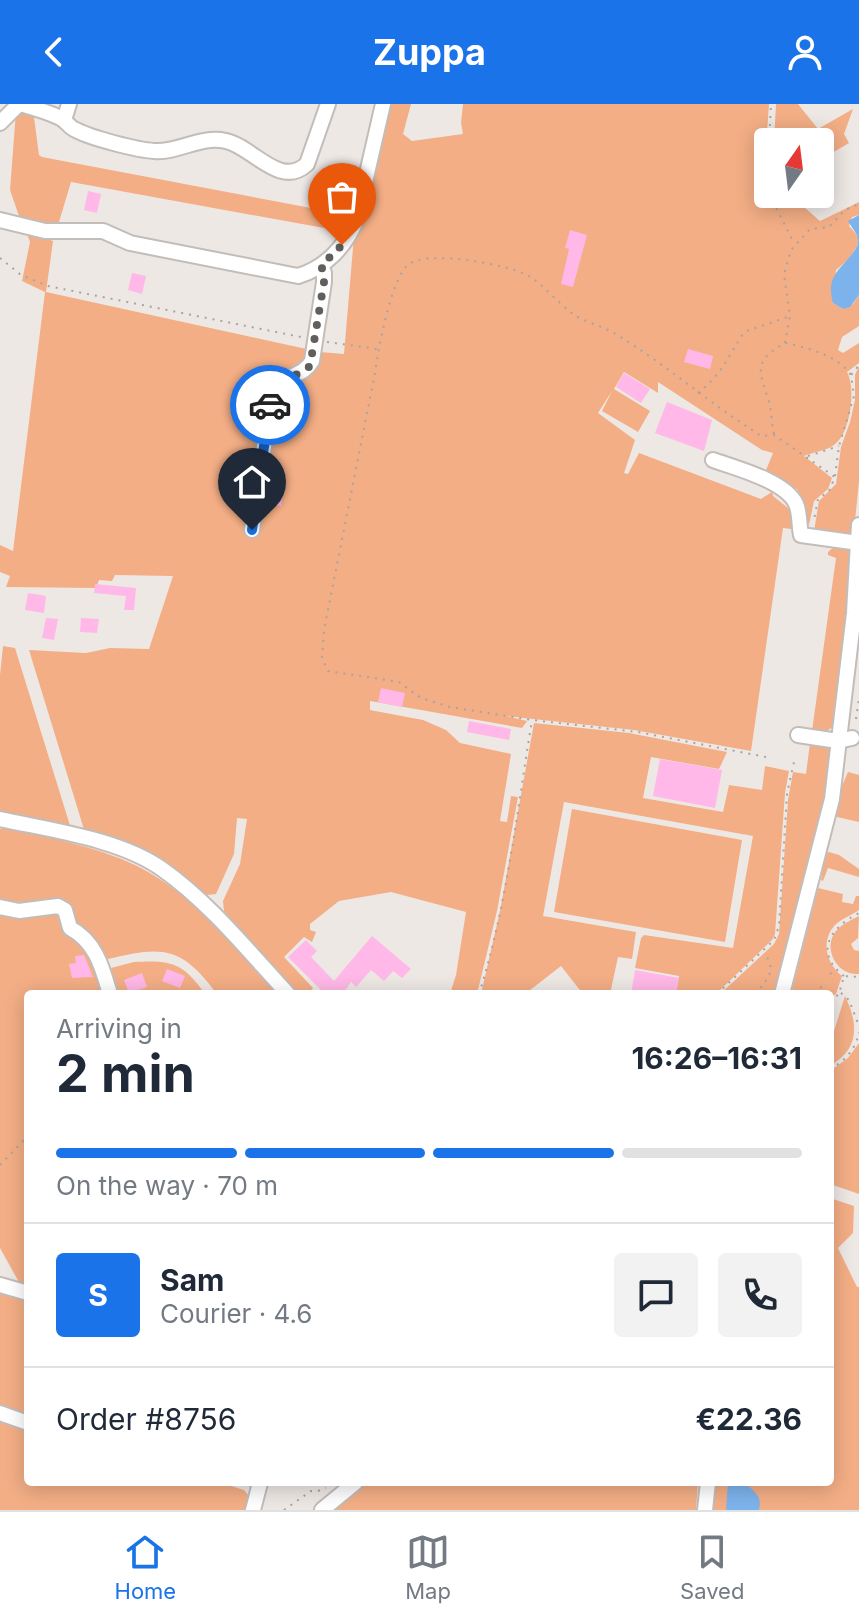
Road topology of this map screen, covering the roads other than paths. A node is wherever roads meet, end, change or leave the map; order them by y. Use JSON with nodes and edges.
{"nodes":[{"id":1,"x":20,"y":104,"type":"edge"},
{"id":2,"x":69,"y":104,"type":"edge"},
{"id":3,"x":328,"y":104,"type":"edge"},
{"id":4,"x":383,"y":104,"type":"edge"},
{"id":5,"x":64,"y":120,"type":"junction"},
{"id":6,"x":0,"y":123,"type":"edge"},
{"id":7,"x":0,"y":220,"type":"edge"},
{"id":8,"x":321,"y":266,"type":"junction"},
{"id":9,"x":713,"y":460,"type":"dead end"},
{"id":10,"x":859,"y":525,"type":"edge"},
{"id":11,"x":252,"y":530,"type":"dead end"},
{"id":12,"x":859,"y":543,"type":"edge"},
{"id":13,"x":798,"y":735,"type":"dead end"},
{"id":14,"x":845,"y":740,"type":"junction"},
{"id":15,"x":0,"y":819,"type":"edge"},
{"id":16,"x":0,"y":907,"type":"edge"},
{"id":17,"x":109,"y":990,"type":"edge"},
{"id":18,"x":284,"y":990,"type":"edge"},
{"id":19,"x":783,"y":990,"type":"edge"},
{"id":20,"x":0,"y":1285,"type":"edge"},
{"id":21,"x":24,"y":1292,"type":"edge"},
{"id":22,"x":0,"y":1413,"type":"edge"},
{"id":23,"x":24,"y":1422,"type":"edge"},
{"id":24,"x":259,"y":1486,"type":"edge"},
{"id":25,"x":708,"y":1486,"type":"edge"},
{"id":26,"x":337,"y":1487,"type":"edge"},
{"id":27,"x":253,"y":1510,"type":"edge"},
{"id":28,"x":322,"y":1510,"type":"edge"},
{"id":29,"x":705,"y":1510,"type":"edge"}],
"edges":[{"from":1,"to":5,"type":"street"},
{"from":1,"to":6,"type":"street"},
{"from":2,"to":5,"type":"street"},
{"from":3,"to":5,"type":"street"},
{"from":4,"to":8,"type":"street"},
{"from":7,"to":8,"type":"street"},
{"from":8,"to":11,"type":"street"},
{"from":9,"to":12,"type":"street"},
{"from":10,"to":12,"type":"street"},
{"from":12,"to":14,"type":"street"},
{"from":13,"to":14,"type":"street"},
{"from":14,"to":19,"type":"street"},
{"from":15,"to":18,"type":"street"},
{"from":16,"to":17,"type":"street"},
{"from":20,"to":21,"type":"street"},
{"from":22,"to":23,"type":"street"},
{"from":24,"to":27,"type":"street"},
{"from":25,"to":29,"type":"street"},
{"from":26,"to":28,"type":"street"}]}
